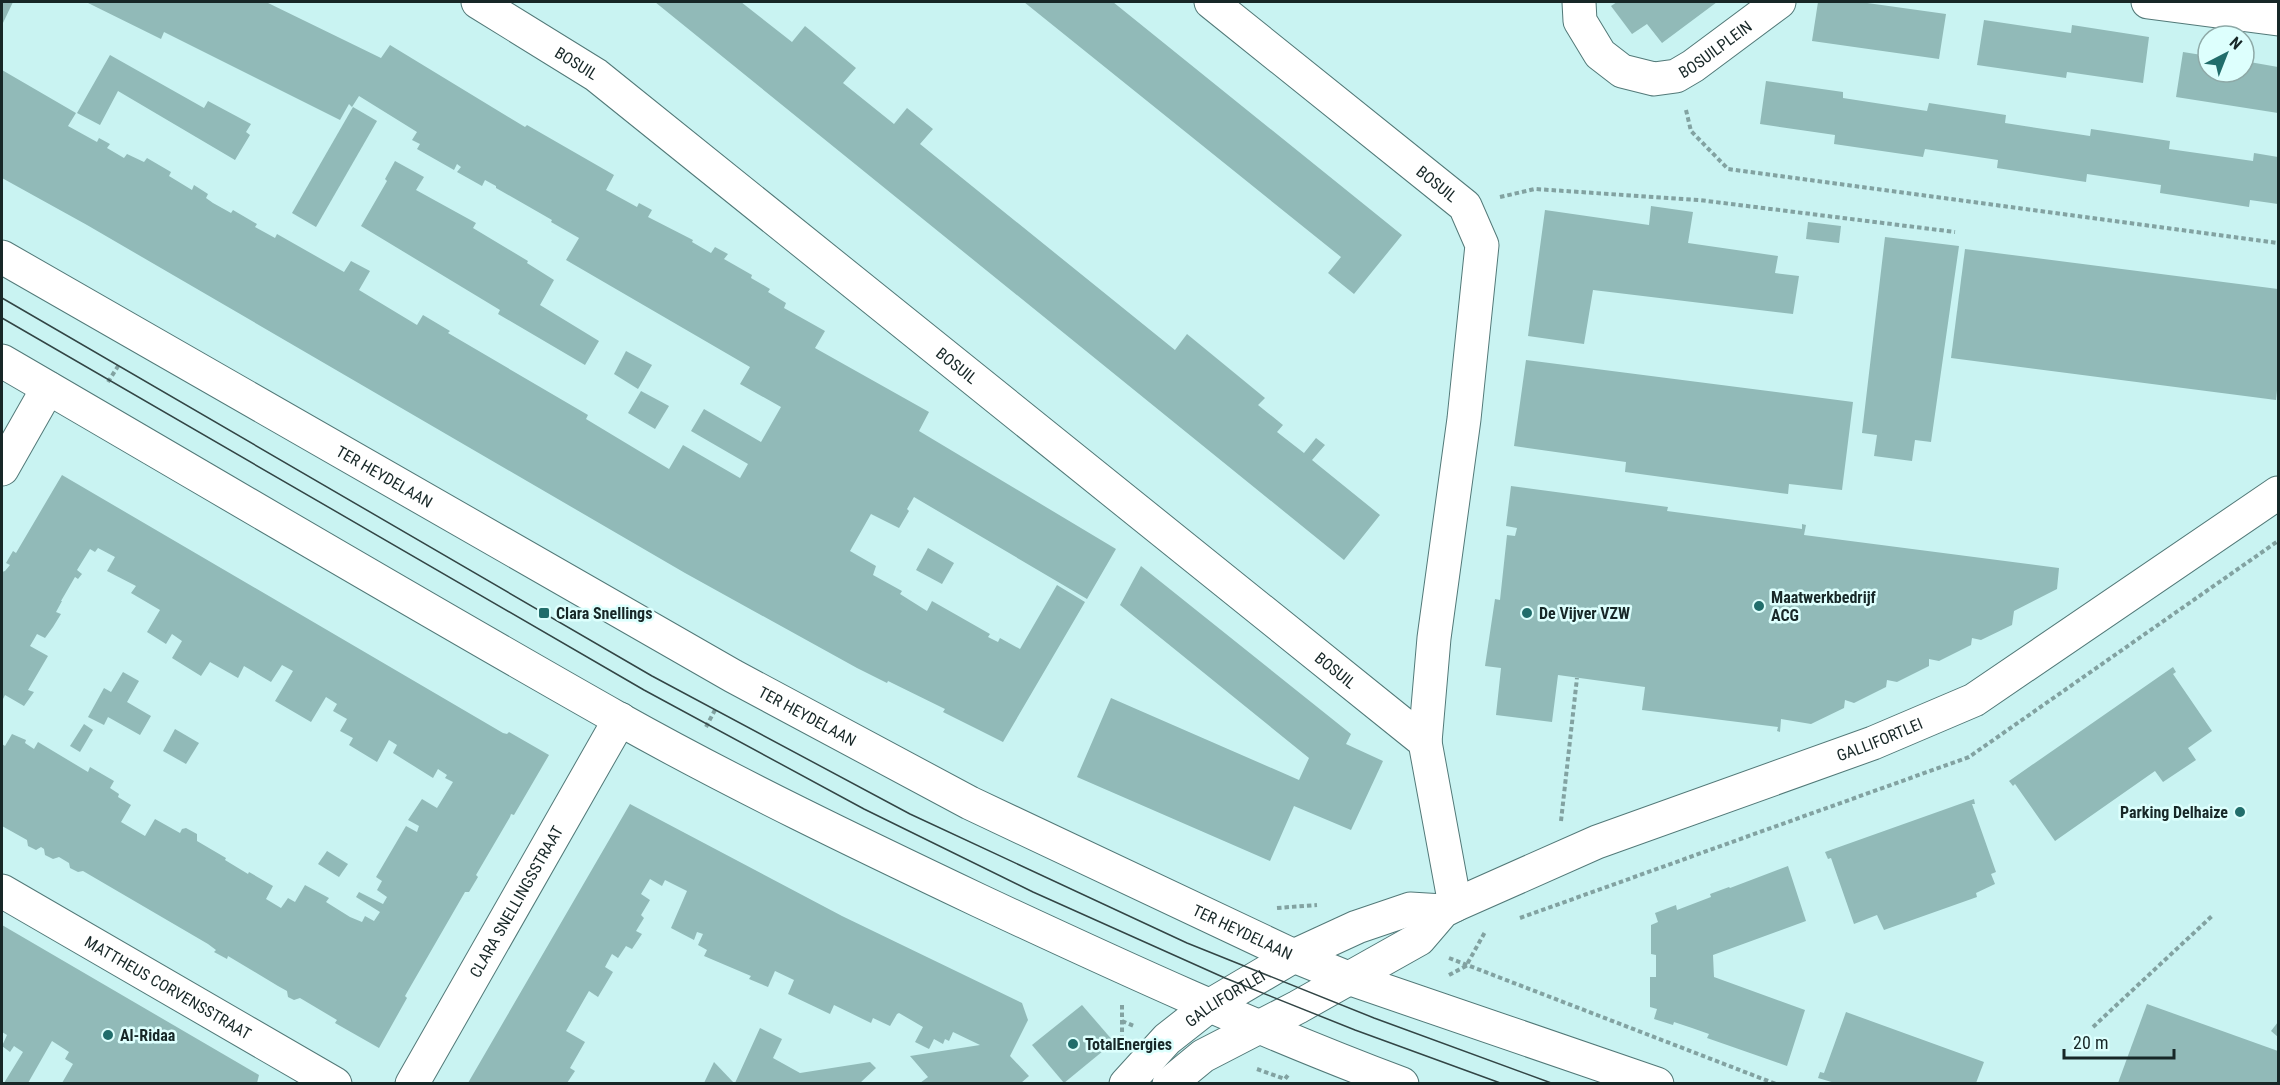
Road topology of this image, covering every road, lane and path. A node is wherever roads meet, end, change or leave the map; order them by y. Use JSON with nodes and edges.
{"nodes":[{"id":1,"x":478,"y":2,"type":"edge"},
{"id":2,"x":1211,"y":2,"type":"edge"},
{"id":3,"x":1579,"y":2,"type":"edge"},
{"id":4,"x":1779,"y":2,"type":"edge"},
{"id":5,"x":2148,"y":2,"type":"edge"},
{"id":6,"x":2223,"y":7,"type":"edge"},
{"id":7,"x":2278,"y":19,"type":"edge"},
{"id":8,"x":1676,"y":76,"type":"junction"},
{"id":9,"x":1465,"y":206,"type":"junction"},
{"id":10,"x":1955,"y":232,"type":"dead end"},
{"id":11,"x":2278,"y":243,"type":"edge"},
{"id":12,"x":2,"y":257,"type":"edge"},
{"id":13,"x":123,"y":326,"type":"junction"},
{"id":14,"x":2,"y":361,"type":"edge"},
{"id":15,"x":48,"y":388,"type":"junction"},
{"id":16,"x":90,"y":414,"type":"junction"},
{"id":17,"x":2,"y":469,"type":"edge"},
{"id":18,"x":2278,"y":493,"type":"edge"},
{"id":19,"x":733,"y":676,"type":"junction"},
{"id":20,"x":1577,"y":678,"type":"dead end"},
{"id":21,"x":620,"y":719,"type":"junction"},
{"id":22,"x":1425,"y":742,"type":"junction"},
{"id":23,"x":690,"y":757,"type":"junction"},
{"id":24,"x":1560,"y":827,"type":"dead end"},
{"id":25,"x":2,"y":891,"type":"edge"},
{"id":26,"x":1449,"y":908,"type":"junction"},
{"id":27,"x":2211,"y":916,"type":"dead end"},
{"id":28,"x":1368,"y":923,"type":"junction"},
{"id":29,"x":1230,"y":925,"type":"junction"},
{"id":30,"x":1412,"y":942,"type":"junction"},
{"id":31,"x":1294,"y":956,"type":"junction"},
{"id":32,"x":1348,"y":978,"type":"junction"},
{"id":33,"x":1209,"y":1006,"type":"junction"},
{"id":34,"x":1260,"y":1026,"type":"junction"},
{"id":35,"x":2093,"y":1027,"type":"dead end"},
{"id":36,"x":324,"y":1081,"type":"edge"},
{"id":37,"x":412,"y":1083,"type":"edge"},
{"id":38,"x":1126,"y":1083,"type":"edge"},
{"id":39,"x":1169,"y":1083,"type":"edge"},
{"id":40,"x":1402,"y":1083,"type":"edge"},
{"id":41,"x":1657,"y":1083,"type":"edge"},
{"id":42,"x":1776,"y":1083,"type":"edge"}],
"edges":[{"from":1,"to":22,"type":"street","name":"BOSUIL"},
{"from":2,"to":9,"type":"street","name":"BOSUIL"},
{"from":3,"to":8,"type":"street","name":"BOSUILPLEIN"},
{"from":4,"to":8,"type":"street","name":"BOSUILPLEIN"},
{"from":5,"to":6,"type":"street"},
{"from":6,"to":7,"type":"street"},
{"from":8,"to":11,"type":"path"},
{"from":9,"to":10,"type":"path"},
{"from":9,"to":22,"type":"street","name":"BOSUIL"},
{"from":12,"to":13,"type":"street","name":"TER HEYDELAAN"},
{"from":13,"to":16,"type":"path"},
{"from":13,"to":19,"type":"street","name":"TER HEYDELAAN"},
{"from":14,"to":15,"type":"street"},
{"from":15,"to":16,"type":"street"},
{"from":15,"to":17,"type":"street"},
{"from":16,"to":21,"type":"street"},
{"from":18,"to":26,"type":"street","name":"GALLIFORTLEI"},
{"from":19,"to":23,"type":"path"},
{"from":19,"to":29,"type":"street","name":"TER HEYDELAAN"},
{"from":20,"to":24,"type":"path"},
{"from":21,"to":23,"type":"street"},
{"from":21,"to":37,"type":"street","name":"CLARA SNELLINGSSTRAAT"},
{"from":22,"to":26,"type":"street","name":"BOSUIL"},
{"from":23,"to":33,"type":"street"},
{"from":25,"to":36,"type":"street","name":"MATTHEUS CORVENSSTRAAT"},
{"from":26,"to":28,"type":"street","name":"GALLIFORTLEI"},
{"from":26,"to":30,"type":"street","name":"GALLIFORTLEI"},
{"from":27,"to":35,"type":"path"},
{"from":28,"to":29,"type":"path"},
{"from":28,"to":31,"type":"street","name":"GALLIFORTLEI"},
{"from":29,"to":31,"type":"street","name":"TER HEYDELAAN"},
{"from":30,"to":32,"type":"street","name":"GALLIFORTLEI"},
{"from":30,"to":42,"type":"path"},
{"from":31,"to":32,"type":"street","name":"TER HEYDELAAN"},
{"from":31,"to":33,"type":"street","name":"GALLIFORTLEI"},
{"from":32,"to":34,"type":"street","name":"GALLIFORTLEI"},
{"from":32,"to":41,"type":"street","name":"TER HEYDELAAN"},
{"from":33,"to":34,"type":"street"},
{"from":33,"to":38,"type":"street","name":"GALLIFORTLEI"},
{"from":34,"to":39,"type":"street","name":"GALLIFORTLEI"},
{"from":34,"to":40,"type":"street"}]}
